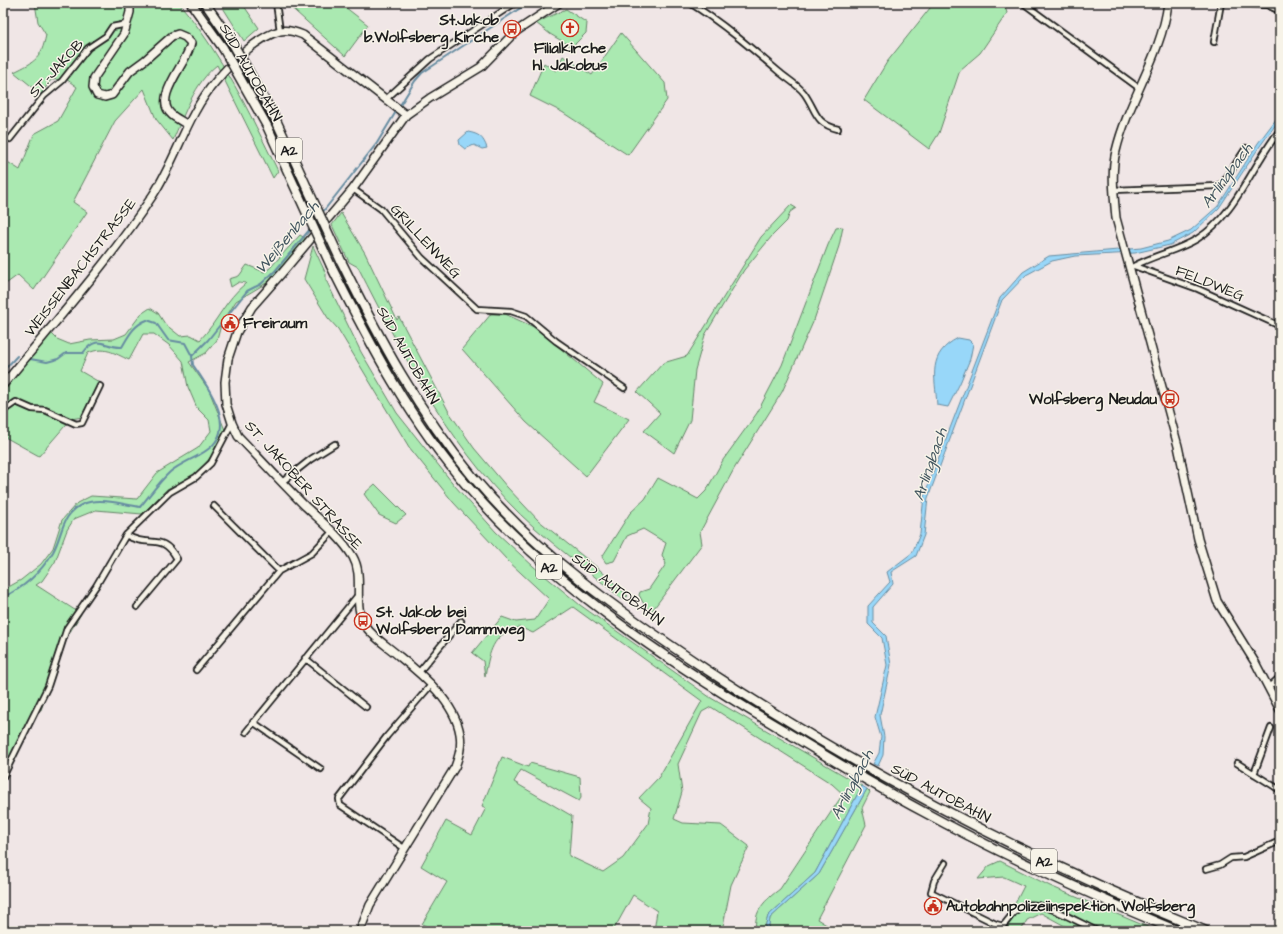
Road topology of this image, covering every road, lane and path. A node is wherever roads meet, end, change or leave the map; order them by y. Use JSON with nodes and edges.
{"nodes":[{"id":1,"x":130,"y":3,"type":"edge"},
{"id":2,"x":191,"y":3,"type":"edge"},
{"id":3,"x":205,"y":3,"type":"edge"},
{"id":4,"x":276,"y":3,"type":"edge"},
{"id":5,"x":515,"y":3,"type":"edge"},
{"id":6,"x":559,"y":3,"type":"edge"},
{"id":7,"x":690,"y":3,"type":"edge"},
{"id":8,"x":1023,"y":3,"type":"edge"},
{"id":9,"x":1168,"y":3,"type":"edge"},
{"id":10,"x":1221,"y":3,"type":"edge"},
{"id":11,"x":1234,"y":3,"type":"edge"},
{"id":12,"x":1030,"y":5,"type":"edge"},
{"id":13,"x":1280,"y":11,"type":"edge"},
{"id":14,"x":127,"y":24,"type":"junction"},
{"id":15,"x":280,"y":31,"type":"junction"},
{"id":16,"x":1214,"y":42,"type":"dead end"},
{"id":17,"x":1139,"y":88,"type":"junction"},
{"id":18,"x":386,"y":99,"type":"junction"},
{"id":19,"x":406,"y":115,"type":"junction"},
{"id":20,"x":188,"y":125,"type":"junction"},
{"id":21,"x":838,"y":129,"type":"dead end"},
{"id":22,"x":1280,"y":130,"type":"edge"},
{"id":23,"x":1274,"y":138,"type":"junction"},
{"id":24,"x":10,"y":139,"type":"dead end"},
{"id":25,"x":1280,"y":141,"type":"edge"},
{"id":26,"x":1246,"y":148,"type":"dead end"},
{"id":27,"x":353,"y":189,"type":"junction"},
{"id":28,"x":1114,"y":190,"type":"junction"},
{"id":29,"x":1131,"y":263,"type":"junction"},
{"id":30,"x":1280,"y":326,"type":"edge"},
{"id":31,"x":3,"y":385,"type":"edge"},
{"id":32,"x":100,"y":386,"type":"dead end"},
{"id":33,"x":624,"y":388,"type":"dead end"},
{"id":34,"x":3,"y":411,"type":"edge"},
{"id":35,"x":232,"y":423,"type":"junction"},
{"id":36,"x":336,"y":444,"type":"dead end"},
{"id":37,"x":282,"y":482,"type":"junction"},
{"id":38,"x":214,"y":506,"type":"dead end"},
{"id":39,"x":332,"y":532,"type":"junction"},
{"id":40,"x":126,"y":535,"type":"junction"},
{"id":41,"x":279,"y":571,"type":"junction"},
{"id":42,"x":358,"y":595,"type":"junction"},
{"id":43,"x":138,"y":607,"type":"dead end"},
{"id":44,"x":461,"y":622,"type":"dead end"},
{"id":45,"x":305,"y":658,"type":"junction"},
{"id":46,"x":196,"y":670,"type":"dead end"},
{"id":47,"x":419,"y":672,"type":"junction"},
{"id":48,"x":1280,"y":677,"type":"edge"},
{"id":49,"x":431,"y":685,"type":"junction"},
{"id":50,"x":1269,"y":687,"type":"junction"},
{"id":51,"x":366,"y":707,"type":"dead end"},
{"id":52,"x":1280,"y":710,"type":"edge"},
{"id":53,"x":253,"y":722,"type":"junction"},
{"id":54,"x":1271,"y":728,"type":"dead end"},
{"id":55,"x":246,"y":732,"type":"dead end"},
{"id":56,"x":1237,"y":763,"type":"dead end"},
{"id":57,"x":322,"y":769,"type":"dead end"},
{"id":58,"x":1254,"y":774,"type":"junction"},
{"id":59,"x":3,"y":777,"type":"edge"},
{"id":60,"x":1280,"y":790,"type":"edge"},
{"id":61,"x":1280,"y":840,"type":"edge"},
{"id":62,"x":404,"y":848,"type":"junction"},
{"id":63,"x":945,"y":863,"type":"dead end"},
{"id":64,"x":1206,"y":869,"type":"dead end"},
{"id":65,"x":360,"y":931,"type":"edge"},
{"id":66,"x":1097,"y":931,"type":"edge"},
{"id":67,"x":1178,"y":931,"type":"edge"},
{"id":68,"x":1206,"y":931,"type":"edge"}],
"edges":[{"from":1,"to":14,"type":"main road"},
{"from":2,"to":67,"type":"highway","name":"SÜD AUTOBAHN","number":"A2","bridge":true},
{"from":3,"to":68,"type":"highway","name":"SÜD AUTOBAHN","number":"A2","bridge":true},
{"from":4,"to":15,"type":"street"},
{"from":5,"to":18,"type":"street"},
{"from":6,"to":19,"type":"main road","name":"ST. JAKOBER STRASSE"},
{"from":7,"to":21,"type":"street"},
{"from":8,"to":12,"type":"street"},
{"from":9,"to":17,"type":"main road"},
{"from":10,"to":16,"type":"street"},
{"from":11,"to":13,"type":"street"},
{"from":12,"to":17,"type":"street"},
{"from":14,"to":20,"type":"main road"},
{"from":14,"to":24,"type":"street","name":"ST.-JAKOB"},
{"from":15,"to":18,"type":"main road"},
{"from":15,"to":20,"type":"main road","name":"WEISSENBACHSTRASSE"},
{"from":17,"to":28,"type":"main road"},
{"from":18,"to":19,"type":"main road"},
{"from":19,"to":27,"type":"main road","name":"ST. JAKOBER STRASSE"},
{"from":20,"to":31,"type":"main road","name":"WEISSENBACHSTRASSE"},
{"from":22,"to":23,"type":"street"},
{"from":23,"to":25,"type":"street"},
{"from":23,"to":29,"type":"street"},
{"from":26,"to":28,"type":"street"},
{"from":27,"to":33,"type":"street","name":"GRILLENWEG"},
{"from":27,"to":35,"type":"main road","name":"ST. JAKOBER STRASSE"},
{"from":28,"to":29,"type":"main road"},
{"from":29,"to":30,"type":"street","name":"FELDWEG"},
{"from":29,"to":50,"type":"main road"},
{"from":32,"to":34,"type":"street"},
{"from":35,"to":37,"type":"main road","name":"ST. JAKOBER STRASSE"},
{"from":35,"to":40,"type":"street"},
{"from":36,"to":37,"type":"street"},
{"from":37,"to":39,"type":"main road","name":"ST. JAKOBER STRASSE"},
{"from":38,"to":41,"type":"street"},
{"from":39,"to":41,"type":"street"},
{"from":39,"to":42,"type":"main road","name":"ST. JAKOBER STRASSE"},
{"from":40,"to":43,"type":"street"},
{"from":40,"to":59,"type":"street"},
{"from":41,"to":46,"type":"street"},
{"from":42,"to":45,"type":"street"},
{"from":42,"to":47,"type":"main road","name":"ST. JAKOBER STRASSE"},
{"from":44,"to":47,"type":"street"},
{"from":45,"to":51,"type":"street"},
{"from":45,"to":53,"type":"street"},
{"from":47,"to":49,"type":"main road","name":"ST. JAKOBER STRASSE"},
{"from":48,"to":50,"type":"street"},
{"from":49,"to":62,"type":"main road","name":"ST. JAKOBER STRASSE"},
{"from":49,"to":62,"type":"street"},
{"from":50,"to":52,"type":"main road"},
{"from":53,"to":55,"type":"street"},
{"from":53,"to":57,"type":"street"},
{"from":54,"to":58,"type":"street"},
{"from":56,"to":58,"type":"street"},
{"from":58,"to":60,"type":"street"},
{"from":61,"to":64,"type":"street"},
{"from":62,"to":65,"type":"main road","name":"ST. JAKOBER STRASSE"},
{"from":63,"to":66,"type":"street"}]}
